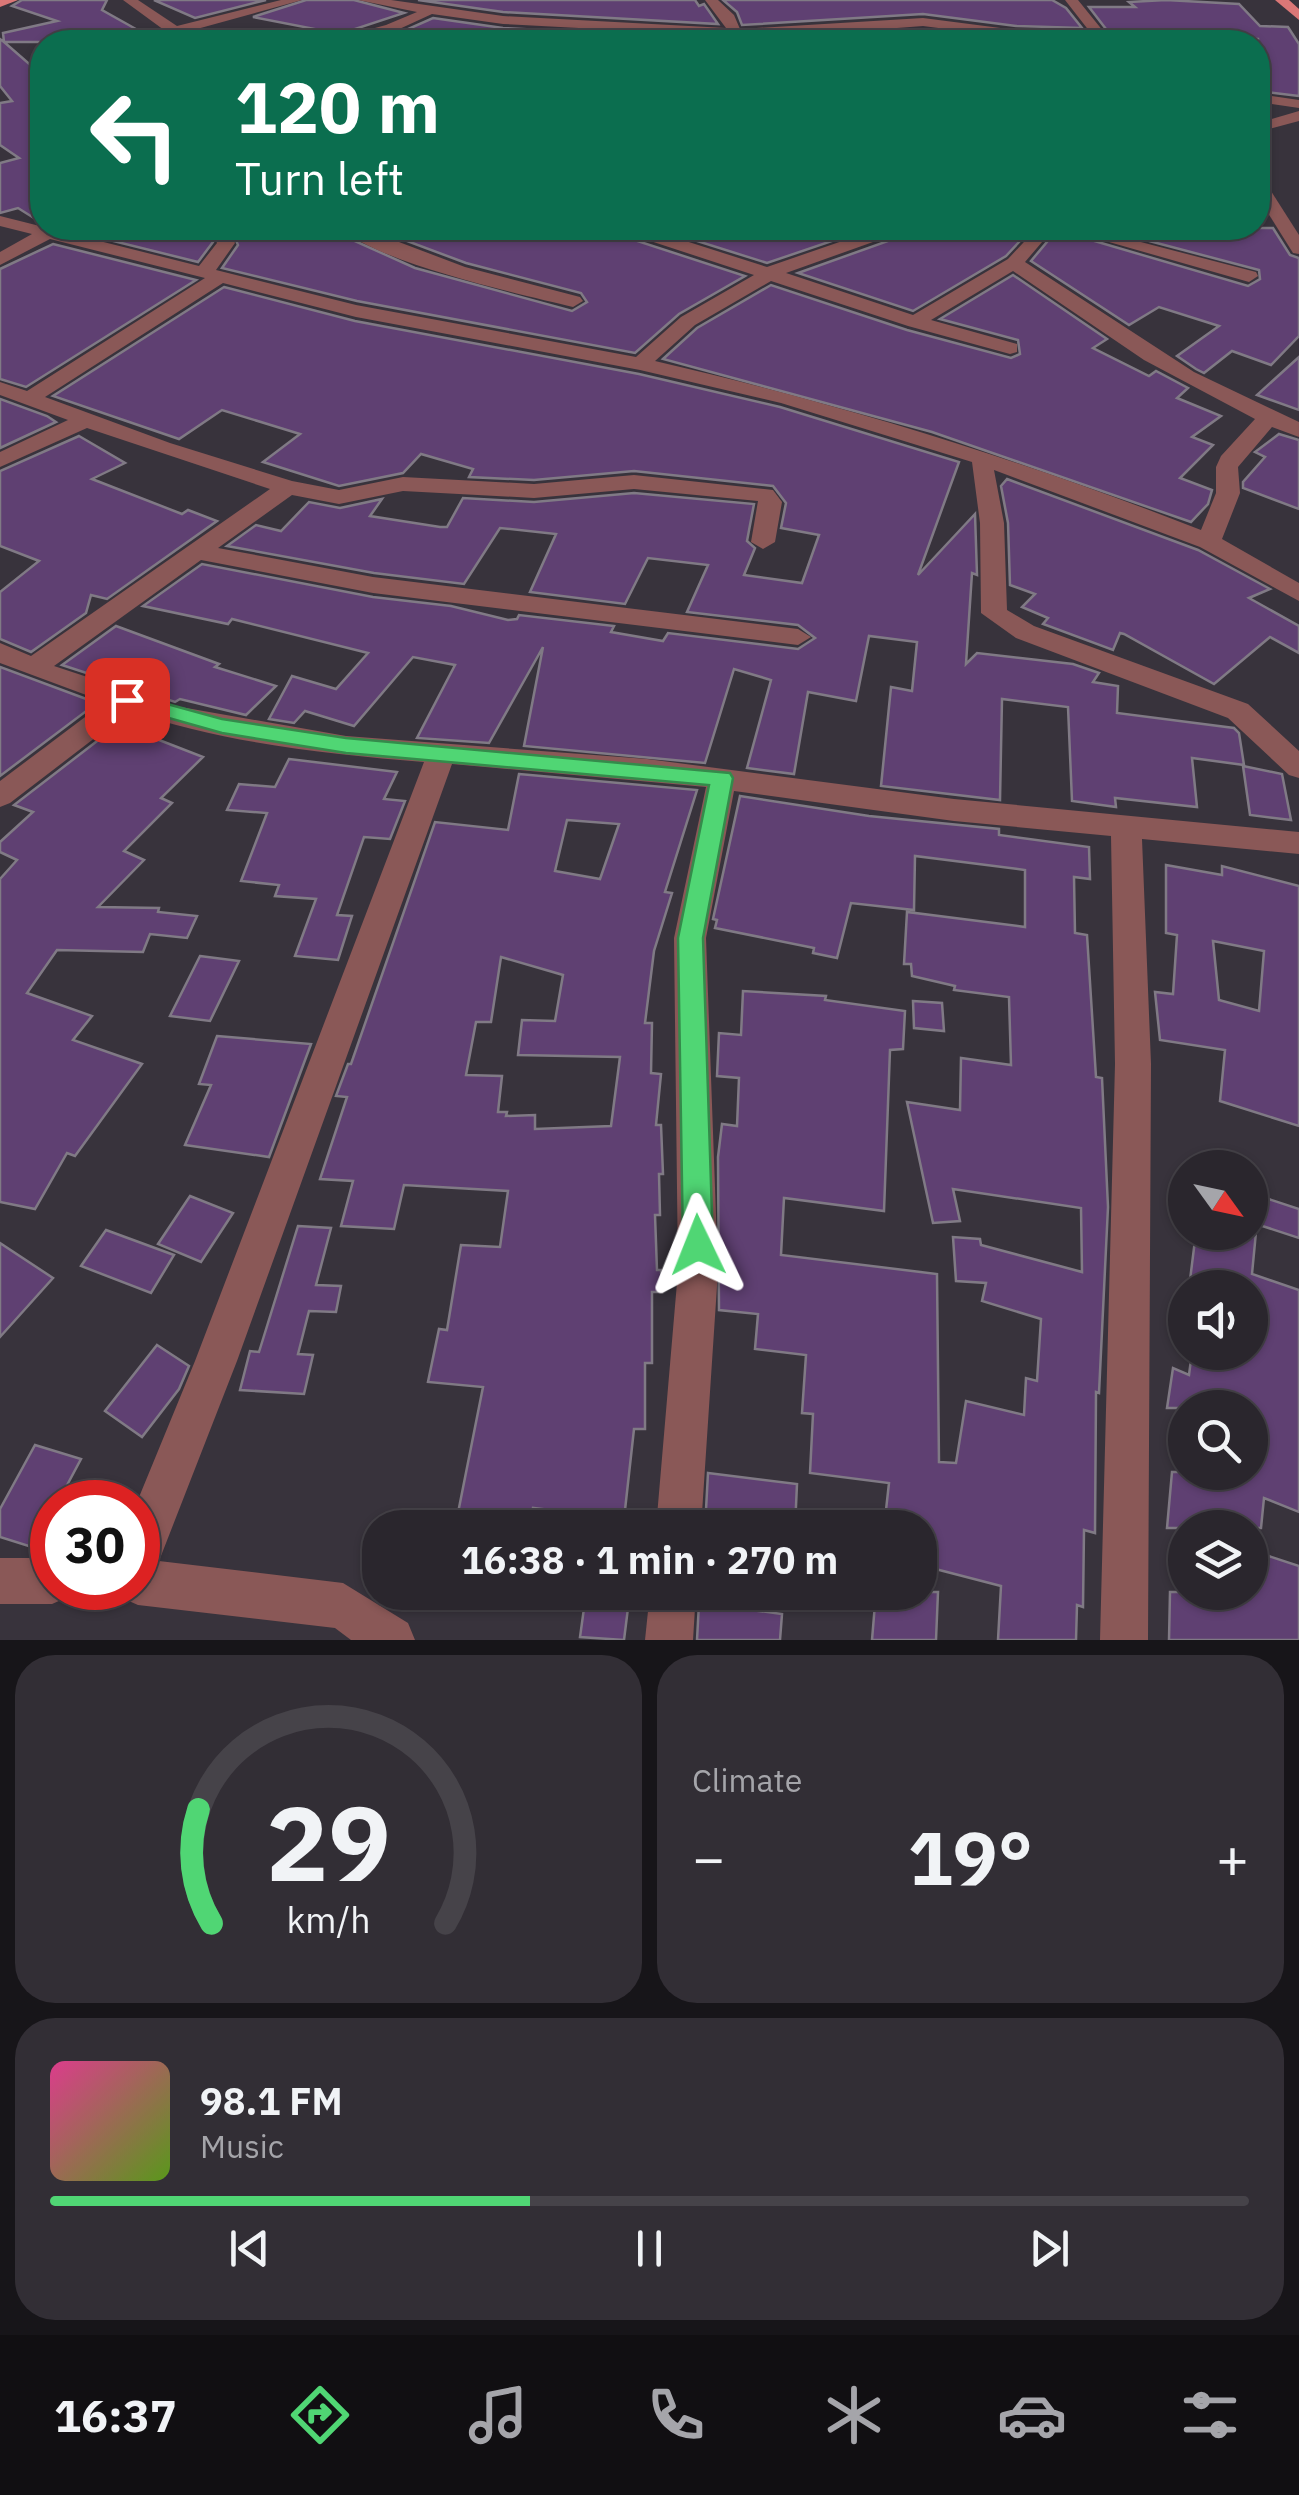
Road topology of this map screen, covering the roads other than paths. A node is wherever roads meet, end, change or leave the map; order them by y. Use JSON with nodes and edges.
{"nodes":[{"id":1,"x":12,"y":0,"type":"edge"},
{"id":2,"x":129,"y":0,"type":"edge"},
{"id":3,"x":296,"y":0,"type":"edge"},
{"id":4,"x":364,"y":0,"type":"edge"},
{"id":5,"x":712,"y":0,"type":"edge"},
{"id":6,"x":1072,"y":0,"type":"edge"},
{"id":7,"x":1088,"y":0,"type":"edge"},
{"id":8,"x":1281,"y":0,"type":"edge"},
{"id":9,"x":0,"y":3,"type":"edge"},
{"id":10,"x":429,"y":6,"type":"edge"},
{"id":11,"x":581,"y":8,"type":"dead end"},
{"id":12,"x":1299,"y":16,"type":"edge"},
{"id":13,"x":558,"y":24,"type":"junction"},
{"id":14,"x":170,"y":30,"type":"edge"},
{"id":15,"x":181,"y":30,"type":"edge"},
{"id":16,"x":381,"y":30,"type":"edge"},
{"id":17,"x":709,"y":30,"type":"edge"},
{"id":18,"x":734,"y":30,"type":"edge"},
{"id":19,"x":832,"y":30,"type":"edge"},
{"id":20,"x":985,"y":30,"type":"edge"},
{"id":21,"x":1095,"y":30,"type":"edge"},
{"id":22,"x":1270,"y":100,"type":"edge"},
{"id":23,"x":1299,"y":104,"type":"edge"},
{"id":24,"x":1299,"y":116,"type":"edge"},
{"id":25,"x":1270,"y":124,"type":"edge"},
{"id":26,"x":1270,"y":203,"type":"edge"},
{"id":27,"x":0,"y":220,"type":"edge"},
{"id":28,"x":30,"y":229,"type":"edge"},
{"id":29,"x":36,"y":240,"type":"edge"},
{"id":30,"x":71,"y":240,"type":"edge"},
{"id":31,"x":225,"y":240,"type":"edge"},
{"id":32,"x":369,"y":240,"type":"edge"},
{"id":33,"x":668,"y":240,"type":"edge"},
{"id":34,"x":861,"y":240,"type":"edge"},
{"id":35,"x":1035,"y":240,"type":"edge"},
{"id":36,"x":1113,"y":240,"type":"edge"},
{"id":37,"x":1299,"y":250,"type":"edge"},
{"id":38,"x":0,"y":260,"type":"edge"},
{"id":39,"x":1014,"y":262,"type":"junction"},
{"id":40,"x":772,"y":272,"type":"junction"},
{"id":41,"x":210,"y":275,"type":"junction"},
{"id":42,"x":1249,"y":276,"type":"dead end"},
{"id":43,"x":572,"y":301,"type":"dead end"},
{"id":44,"x":915,"y":322,"type":"junction"},
{"id":45,"x":1010,"y":348,"type":"dead end"},
{"id":46,"x":640,"y":364,"type":"junction"},
{"id":47,"x":0,"y":388,"type":"edge"},
{"id":48,"x":28,"y":399,"type":"junction"},
{"id":49,"x":1268,"y":418,"type":"junction"},
{"id":50,"x":84,"y":421,"type":"junction"},
{"id":51,"x":1299,"y":430,"type":"edge"},
{"id":52,"x":983,"y":458,"type":"junction"},
{"id":53,"x":0,"y":460,"type":"edge"},
{"id":54,"x":288,"y":487,"type":"junction"},
{"id":55,"x":763,"y":542,"type":"dead end"},
{"id":56,"x":1209,"y":542,"type":"junction"},
{"id":57,"x":193,"y":551,"type":"junction"},
{"id":58,"x":1299,"y":594,"type":"edge"},
{"id":59,"x":798,"y":637,"type":"dead end"},
{"id":60,"x":0,"y":652,"type":"edge"},
{"id":61,"x":33,"y":668,"type":"junction"},
{"id":62,"x":127,"y":700,"type":"junction"},
{"id":63,"x":442,"y":753,"type":"junction"},
{"id":64,"x":1299,"y":768,"type":"edge"},
{"id":65,"x":722,"y":778,"type":"junction"},
{"id":66,"x":0,"y":796,"type":"edge"},
{"id":67,"x":1126,"y":826,"type":"junction"},
{"id":68,"x":1299,"y":844,"type":"edge"},
{"id":69,"x":160,"y":1501,"type":"edge"},
{"id":70,"x":679,"y":1510,"type":"edge"},
{"id":71,"x":0,"y":1581,"type":"edge"},
{"id":72,"x":30,"y":1581,"type":"edge"},
{"id":73,"x":160,"y":1585,"type":"edge"},
{"id":74,"x":671,"y":1610,"type":"edge"},
{"id":75,"x":391,"y":1640,"type":"edge"},
{"id":76,"x":669,"y":1640,"type":"edge"},
{"id":77,"x":1124,"y":1640,"type":"edge"}],
"edges":[{"from":1,"to":9,"type":"main road"},
{"from":2,"to":14,"type":"street"},
{"from":3,"to":15,"type":"street"},
{"from":4,"to":10,"type":"street"},
{"from":5,"to":18,"type":"street"},
{"from":6,"to":7,"type":"street"},
{"from":6,"to":21,"type":"street"},
{"from":8,"to":12,"type":"main road"},
{"from":10,"to":13,"type":"street"},
{"from":10,"to":16,"type":"street"},
{"from":11,"to":13,"type":"street"},
{"from":13,"to":17,"type":"street"},
{"from":19,"to":20,"type":"street"},
{"from":22,"to":23,"type":"street"},
{"from":24,"to":25,"type":"street"},
{"from":26,"to":37,"type":"street"},
{"from":27,"to":28,"type":"street"},
{"from":29,"to":38,"type":"street"},
{"from":30,"to":41,"type":"street"},
{"from":31,"to":41,"type":"street"},
{"from":32,"to":43,"type":"street"},
{"from":33,"to":40,"type":"street"},
{"from":34,"to":40,"type":"street"},
{"from":35,"to":39,"type":"street"},
{"from":36,"to":42,"type":"street"},
{"from":39,"to":44,"type":"street"},
{"from":39,"to":49,"type":"street"},
{"from":40,"to":44,"type":"street"},
{"from":40,"to":46,"type":"street"},
{"from":41,"to":46,"type":"street"},
{"from":41,"to":48,"type":"street"},
{"from":44,"to":45,"type":"street"},
{"from":46,"to":52,"type":"street"},
{"from":47,"to":48,"type":"street"},
{"from":48,"to":50,"type":"street"},
{"from":49,"to":51,"type":"street"},
{"from":49,"to":56,"type":"street"},
{"from":50,"to":53,"type":"street"},
{"from":50,"to":54,"type":"street"},
{"from":52,"to":56,"type":"street"},
{"from":52,"to":64,"type":"street"},
{"from":54,"to":55,"type":"street"},
{"from":54,"to":57,"type":"street"},
{"from":56,"to":58,"type":"street"},
{"from":57,"to":59,"type":"street"},
{"from":57,"to":61,"type":"street"},
{"from":60,"to":61,"type":"street"},
{"from":61,"to":62,"type":"street"},
{"from":62,"to":63,"type":"street"},
{"from":62,"to":66,"type":"street"},
{"from":63,"to":65,"type":"street"},
{"from":63,"to":69,"type":"street"},
{"from":65,"to":67,"type":"street"},
{"from":65,"to":70,"type":"street"},
{"from":67,"to":68,"type":"street"},
{"from":67,"to":77,"type":"street"},
{"from":71,"to":72,"type":"street"},
{"from":73,"to":75,"type":"street"},
{"from":74,"to":76,"type":"street"}]}
